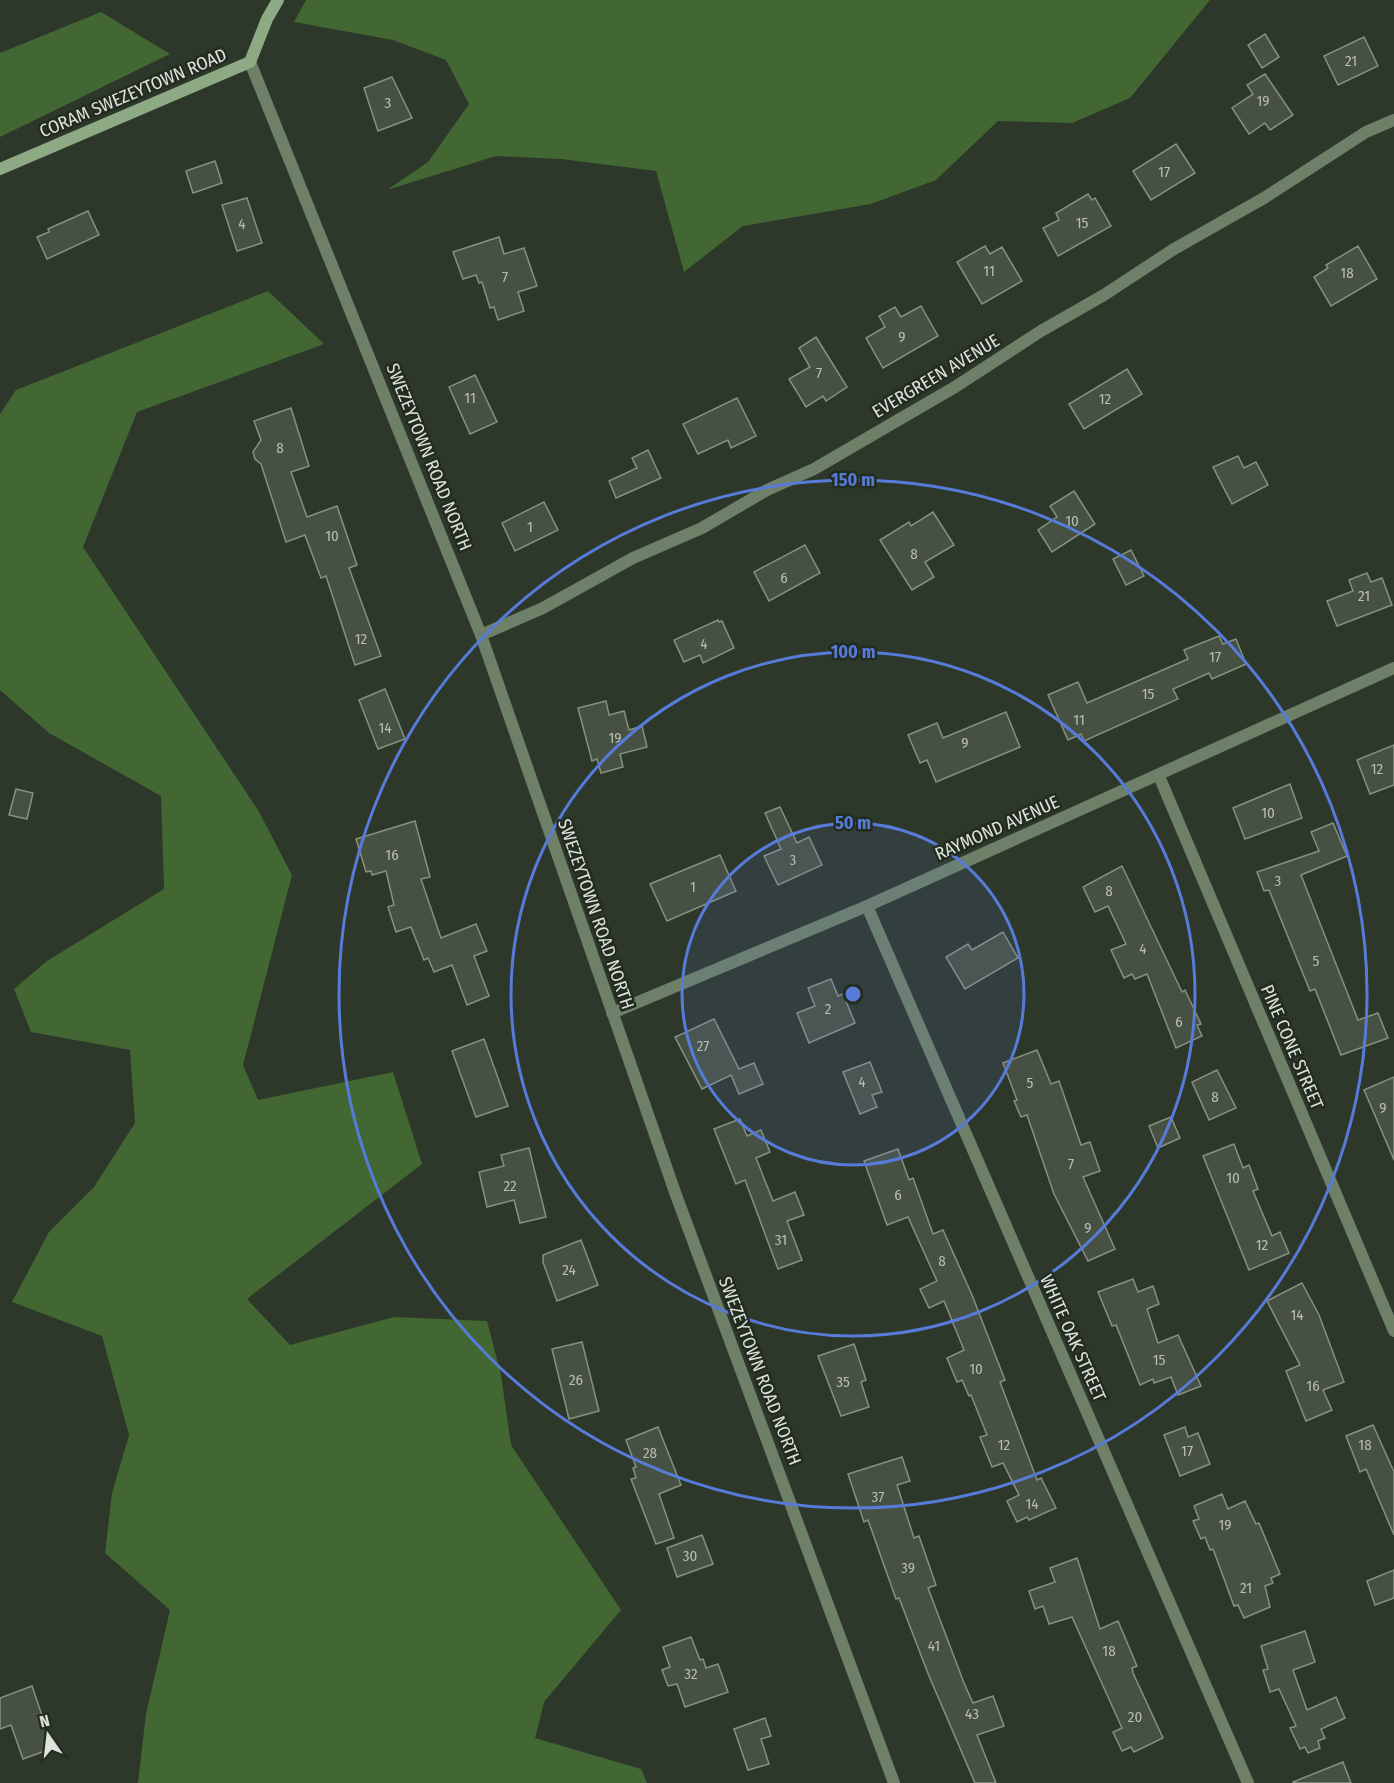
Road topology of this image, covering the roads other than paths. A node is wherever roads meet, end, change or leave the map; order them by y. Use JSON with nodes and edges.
{"nodes":[{"id":1,"x":278,"y":0,"type":"edge"},
{"id":2,"x":250,"y":62,"type":"junction"},
{"id":3,"x":1394,"y":120,"type":"edge"},
{"id":4,"x":0,"y":169,"type":"edge"},
{"id":5,"x":481,"y":635,"type":"junction"},
{"id":6,"x":1394,"y":668,"type":"edge"},
{"id":7,"x":1159,"y":776,"type":"junction"},
{"id":8,"x":867,"y":906,"type":"junction"},
{"id":9,"x":612,"y":1014,"type":"junction"},
{"id":10,"x":1394,"y":1331,"type":"edge"},
{"id":11,"x":894,"y":1783,"type":"edge"},
{"id":12,"x":1248,"y":1783,"type":"edge"}],
"edges":[{"from":1,"to":2,"type":"street","name":"CORAM SWEZEYTOWN ROAD"},
{"from":2,"to":4,"type":"street","name":"CORAM SWEZEYTOWN ROAD"},
{"from":2,"to":5,"type":"street","name":"SWEZEYTOWN ROAD NORTH"},
{"from":3,"to":5,"type":"street","name":"EVERGREEN AVENUE"},
{"from":5,"to":9,"type":"street","name":"SWEZEYTOWN ROAD NORTH"},
{"from":6,"to":7,"type":"street","name":"RAYMOND AVENUE"},
{"from":7,"to":8,"type":"street","name":"RAYMOND AVENUE"},
{"from":7,"to":10,"type":"street","name":"PINE CONE STREET"},
{"from":8,"to":9,"type":"street","name":"RAYMOND AVENUE"},
{"from":8,"to":12,"type":"street","name":"WHITE OAK STREET"},
{"from":9,"to":11,"type":"street","name":"SWEZEYTOWN ROAD NORTH"}]}
